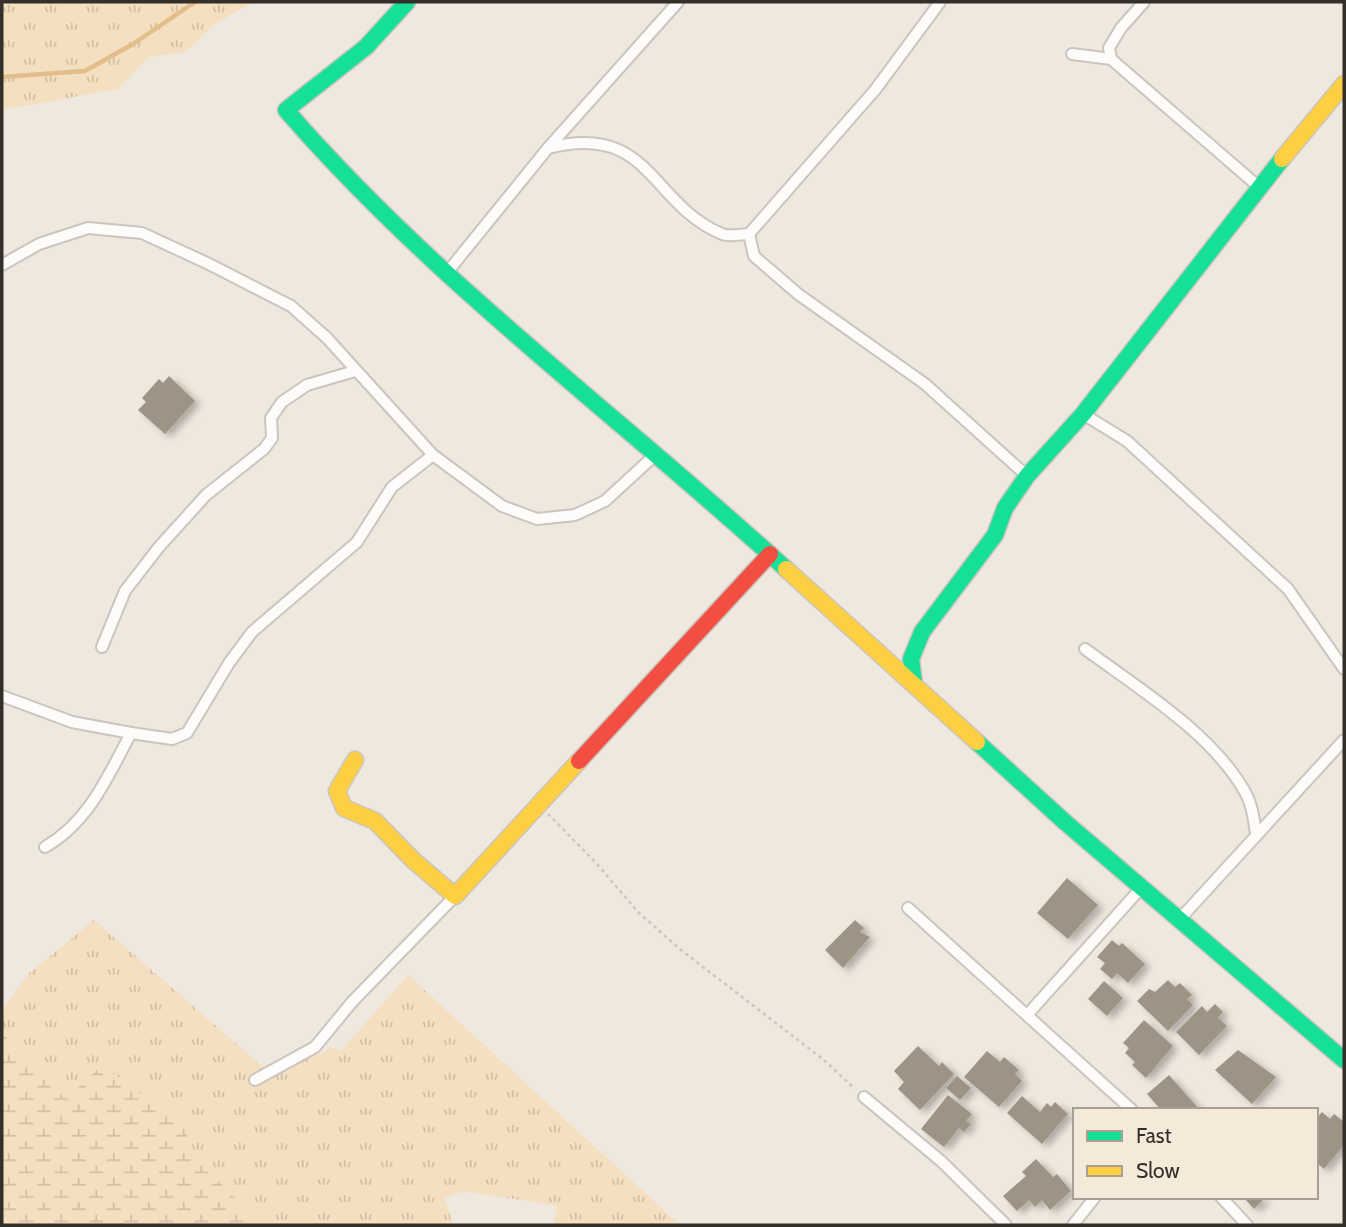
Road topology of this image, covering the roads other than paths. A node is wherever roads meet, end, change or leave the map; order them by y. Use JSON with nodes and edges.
{"nodes":[{"id":1,"x":407,"y":2,"type":"edge"},
{"id":2,"x":678,"y":2,"type":"edge"},
{"id":3,"x":940,"y":2,"type":"edge"},
{"id":4,"x":1143,"y":2,"type":"edge"},
{"id":5,"x":1073,"y":54,"type":"dead end"},
{"id":6,"x":1111,"y":59,"type":"junction"},
{"id":7,"x":1344,"y":84,"type":"edge"},
{"id":8,"x":548,"y":148,"type":"junction"},
{"id":9,"x":1259,"y":187,"type":"junction"},
{"id":10,"x":749,"y":234,"type":"junction"},
{"id":11,"x":2,"y":265,"type":"edge"},
{"id":12,"x":445,"y":275,"type":"junction"},
{"id":13,"x":355,"y":371,"type":"junction"},
{"id":14,"x":1083,"y":414,"type":"junction"},
{"id":15,"x":433,"y":455,"type":"junction"},
{"id":16,"x":655,"y":455,"type":"junction"},
{"id":17,"x":1027,"y":476,"type":"junction"},
{"id":18,"x":770,"y":554,"type":"junction"},
{"id":19,"x":102,"y":647,"type":"dead end"},
{"id":20,"x":1086,"y":649,"type":"dead end"},
{"id":21,"x":1344,"y":669,"type":"edge"},
{"id":22,"x":914,"y":683,"type":"junction"},
{"id":23,"x":2,"y":696,"type":"edge"},
{"id":24,"x":131,"y":733,"type":"junction"},
{"id":25,"x":1344,"y":740,"type":"edge"},
{"id":26,"x":355,"y":760,"type":"dead end"},
{"id":27,"x":1256,"y":834,"type":"junction"},
{"id":28,"x":45,"y":847,"type":"dead end"},
{"id":29,"x":1142,"y":887,"type":"junction"},
{"id":30,"x":455,"y":896,"type":"junction"},
{"id":31,"x":908,"y":908,"type":"dead end"},
{"id":32,"x":1178,"y":921,"type":"junction"},
{"id":33,"x":1027,"y":1015,"type":"junction"},
{"id":34,"x":1344,"y":1060,"type":"edge"},
{"id":35,"x":255,"y":1080,"type":"dead end"},
{"id":36,"x":864,"y":1097,"type":"road end"},
{"id":37,"x":1130,"y":1108,"type":"edge"},
{"id":38,"x":1093,"y":1199,"type":"edge"},
{"id":39,"x":1223,"y":1199,"type":"edge"},
{"id":40,"x":1006,"y":1225,"type":"edge"},
{"id":41,"x":1073,"y":1225,"type":"edge"},
{"id":42,"x":1247,"y":1225,"type":"edge"}],
"edges":[{"from":1,"to":12,"type":"street"},
{"from":2,"to":8,"type":"street"},
{"from":3,"to":10,"type":"street"},
{"from":4,"to":6,"type":"street"},
{"from":5,"to":6,"type":"street"},
{"from":6,"to":9,"type":"street"},
{"from":7,"to":9,"type":"street"},
{"from":8,"to":10,"type":"street"},
{"from":8,"to":12,"type":"street"},
{"from":9,"to":14,"type":"street"},
{"from":10,"to":17,"type":"street"},
{"from":11,"to":13,"type":"street"},
{"from":12,"to":16,"type":"street"},
{"from":13,"to":15,"type":"street"},
{"from":13,"to":19,"type":"street"},
{"from":14,"to":17,"type":"street"},
{"from":14,"to":21,"type":"street"},
{"from":15,"to":16,"type":"street"},
{"from":15,"to":24,"type":"street"},
{"from":16,"to":18,"type":"street"},
{"from":17,"to":22,"type":"street"},
{"from":18,"to":22,"type":"street"},
{"from":18,"to":30,"type":"street"},
{"from":20,"to":27,"type":"street"},
{"from":22,"to":29,"type":"street"},
{"from":23,"to":24,"type":"street"},
{"from":24,"to":28,"type":"street"},
{"from":25,"to":27,"type":"street"},
{"from":26,"to":30,"type":"street"},
{"from":27,"to":32,"type":"street"},
{"from":29,"to":32,"type":"street"},
{"from":29,"to":33,"type":"street"},
{"from":30,"to":35,"type":"street"},
{"from":31,"to":33,"type":"street"},
{"from":32,"to":34,"type":"street"},
{"from":33,"to":37,"type":"street"},
{"from":36,"to":40,"type":"street"},
{"from":38,"to":41,"type":"street"},
{"from":39,"to":42,"type":"street"}]}
